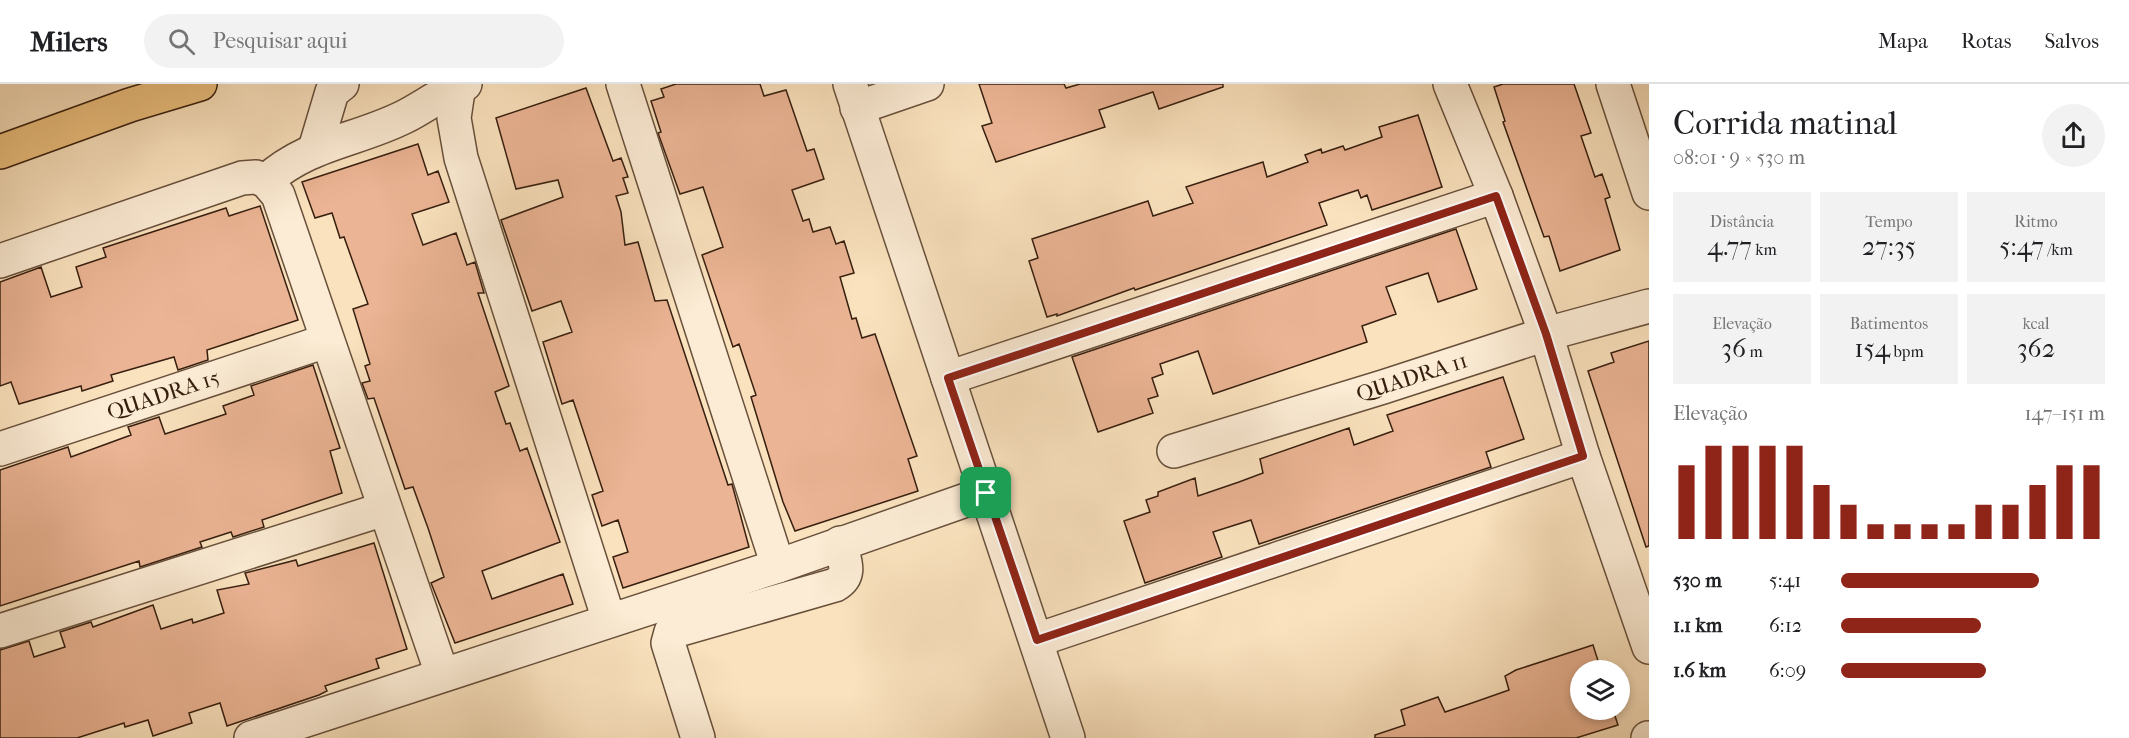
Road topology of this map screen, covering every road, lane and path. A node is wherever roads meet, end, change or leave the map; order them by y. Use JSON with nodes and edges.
{"nodes":[{"id":1,"x":200,"y":84,"type":"edge"},
{"id":2,"x":342,"y":84,"type":"edge"},
{"id":3,"x":622,"y":84,"type":"edge"},
{"id":4,"x":927,"y":84,"type":"edge"},
{"id":5,"x":1450,"y":84,"type":"edge"},
{"id":6,"x":461,"y":85,"type":"edge"},
{"id":7,"x":1620,"y":86,"type":"edge"},
{"id":8,"x":134,"y":95,"type":"edge"},
{"id":9,"x":853,"y":96,"type":"edge"},
{"id":10,"x":315,"y":149,"type":"junction"},
{"id":11,"x":0,"y":152,"type":"edge"},
{"id":12,"x":266,"y":181,"type":"junction"},
{"id":13,"x":1649,"y":193,"type":"edge"},
{"id":14,"x":1496,"y":196,"type":"junction"},
{"id":15,"x":0,"y":261,"type":"edge"},
{"id":16,"x":1649,"y":306,"type":"edge"},
{"id":17,"x":1546,"y":334,"type":"junction"},
{"id":18,"x":326,"y":341,"type":"junction"},
{"id":19,"x":948,"y":378,"type":"junction"},
{"id":20,"x":0,"y":449,"type":"edge"},
{"id":21,"x":1174,"y":451,"type":"dead end"},
{"id":22,"x":1583,"y":456,"type":"junction"},
{"id":23,"x":986,"y":493,"type":"junction"},
{"id":24,"x":384,"y":509,"type":"junction"},
{"id":25,"x":840,"y":543,"type":"junction"},
{"id":26,"x":778,"y":566,"type":"junction"},
{"id":27,"x":609,"y":620,"type":"junction"},
{"id":28,"x":0,"y":632,"type":"edge"},
{"id":29,"x":1037,"y":640,"type":"junction"},
{"id":30,"x":1649,"y":647,"type":"edge"},
{"id":31,"x":442,"y":674,"type":"junction"},
{"id":32,"x":251,"y":738,"type":"edge"},
{"id":33,"x":698,"y":738,"type":"edge"},
{"id":34,"x":1068,"y":738,"type":"edge"}],
"edges":[{"from":1,"to":8,"type":"highway"},
{"from":2,"to":10,"type":"street"},
{"from":3,"to":26,"type":"street"},
{"from":4,"to":9,"type":"street"},
{"from":5,"to":14,"type":"street"},
{"from":6,"to":10,"type":"street"},
{"from":6,"to":27,"type":"street"},
{"from":7,"to":13,"type":"street"},
{"from":8,"to":11,"type":"highway"},
{"from":9,"to":19,"type":"street"},
{"from":10,"to":12,"type":"street"},
{"from":12,"to":15,"type":"street"},
{"from":12,"to":18,"type":"street"},
{"from":14,"to":17,"type":"street"},
{"from":14,"to":19,"type":"street"},
{"from":16,"to":17,"type":"street","name":"QUADRA 11"},
{"from":17,"to":21,"type":"street","name":"QUADRA 11"},
{"from":17,"to":22,"type":"street"},
{"from":18,"to":20,"type":"street","name":"QUADRA 15"},
{"from":18,"to":24,"type":"street"},
{"from":19,"to":23,"type":"street"},
{"from":22,"to":29,"type":"street"},
{"from":22,"to":30,"type":"street"},
{"from":23,"to":25,"type":"street"},
{"from":23,"to":29,"type":"street"},
{"from":24,"to":28,"type":"street"},
{"from":24,"to":31,"type":"street"},
{"from":25,"to":26,"type":"street"},
{"from":25,"to":33,"type":"street"},
{"from":26,"to":27,"type":"street"},
{"from":27,"to":31,"type":"street"},
{"from":29,"to":34,"type":"street"},
{"from":31,"to":32,"type":"street"}]}
